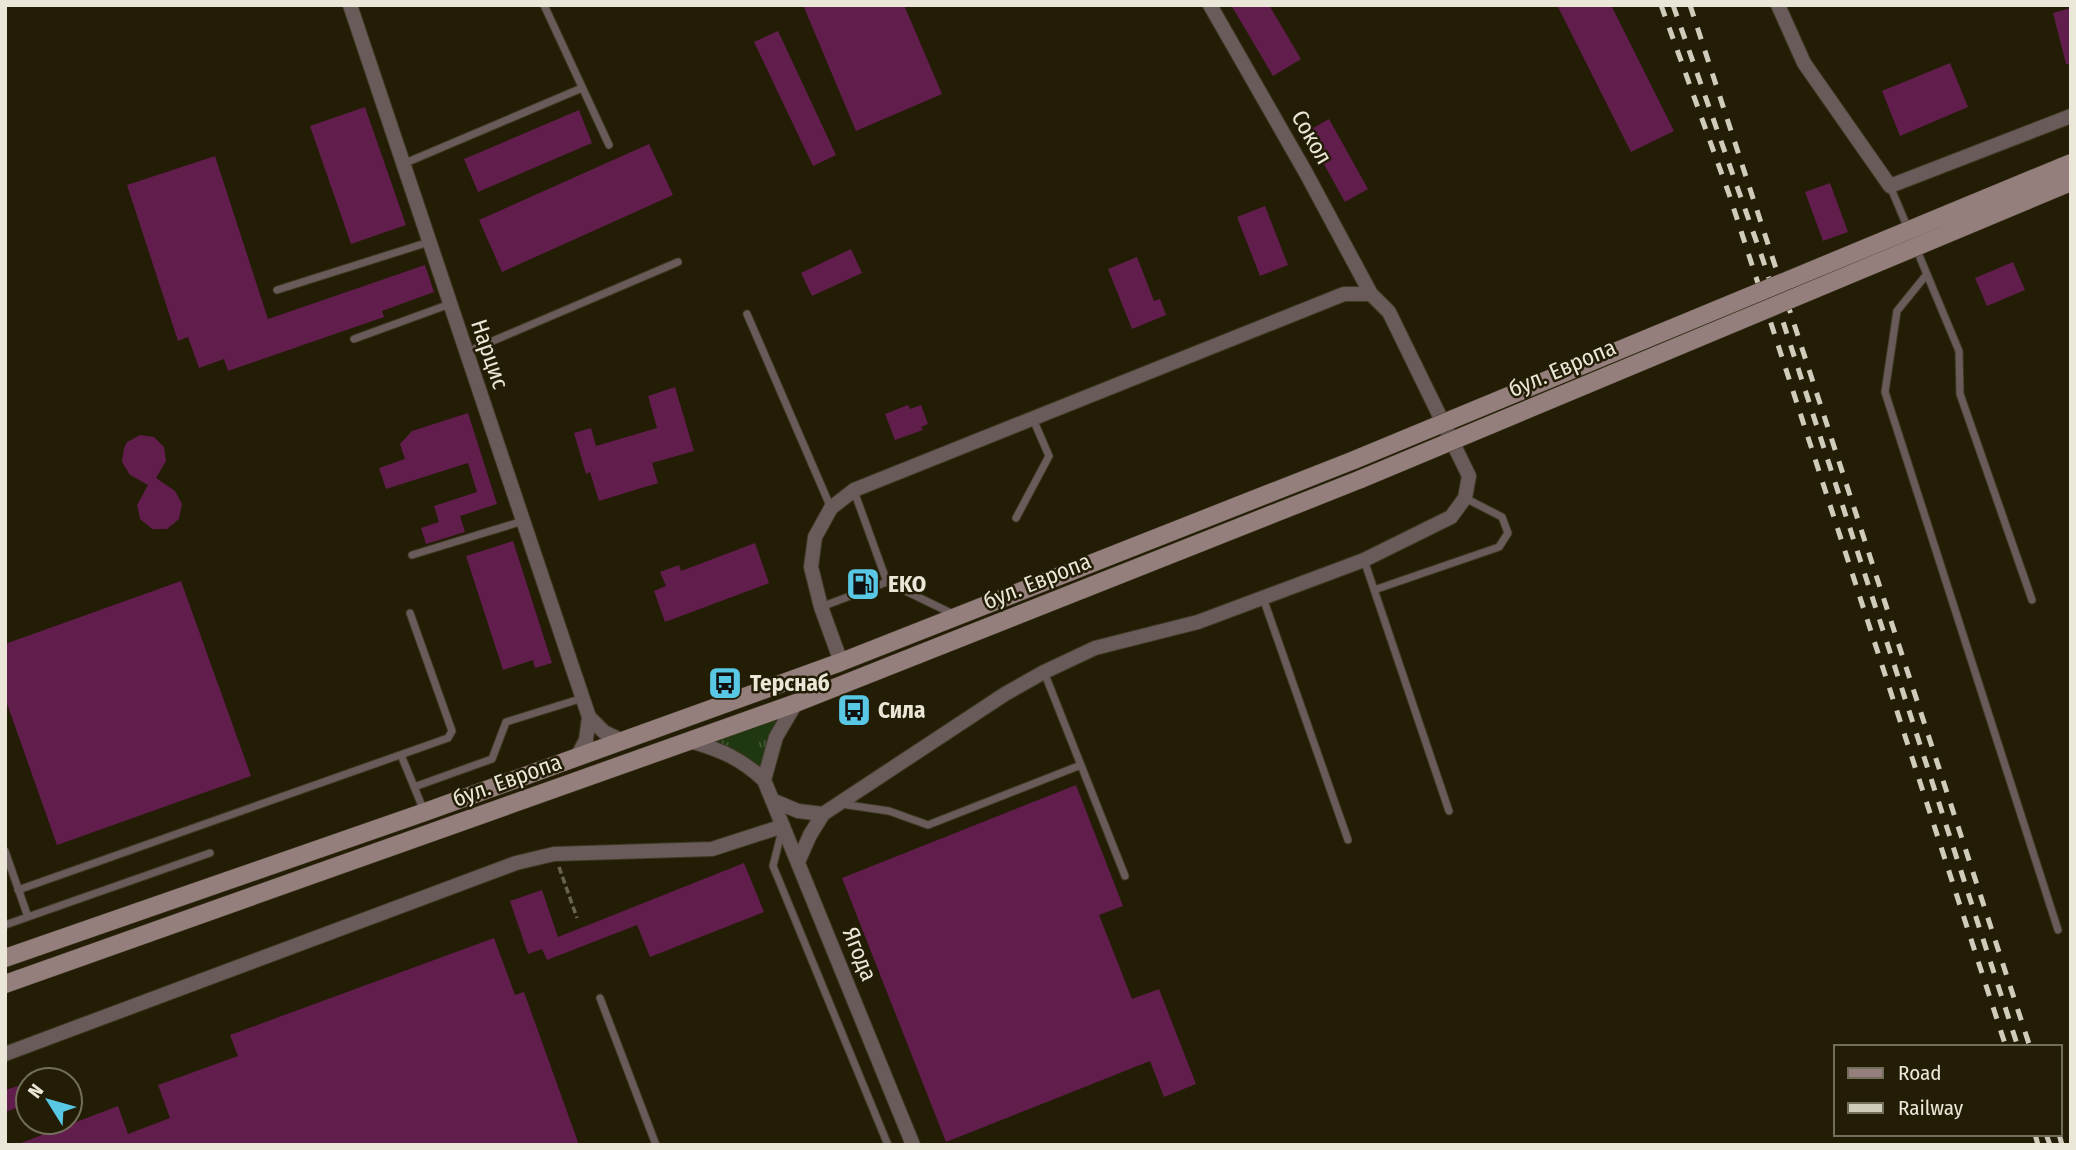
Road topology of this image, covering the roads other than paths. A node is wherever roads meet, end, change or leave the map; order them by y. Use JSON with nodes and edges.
{"nodes":[{"id":1,"x":350,"y":5,"type":"edge"},
{"id":2,"x":544,"y":5,"type":"edge"},
{"id":3,"x":1210,"y":5,"type":"edge"},
{"id":4,"x":1778,"y":5,"type":"edge"},
{"id":5,"x":582,"y":88,"type":"junction"},
{"id":6,"x":2071,"y":116,"type":"edge"},
{"id":7,"x":609,"y":145,"type":"dead end"},
{"id":8,"x":2071,"y":163,"type":"edge"},
{"id":9,"x":402,"y":164,"type":"junction"},
{"id":10,"x":2071,"y":182,"type":"edge"},
{"id":11,"x":1890,"y":186,"type":"junction"},
{"id":12,"x":429,"y":242,"type":"junction"},
{"id":13,"x":678,"y":262,"type":"dead end"},
{"id":14,"x":1927,"y":274,"type":"junction"},
{"id":15,"x":277,"y":290,"type":"dead end"},
{"id":16,"x":1371,"y":294,"type":"junction"},
{"id":17,"x":450,"y":304,"type":"junction"},
{"id":18,"x":747,"y":314,"type":"dead end"},
{"id":19,"x":354,"y":339,"type":"dead end"},
{"id":20,"x":466,"y":353,"type":"junction"},
{"id":21,"x":1032,"y":419,"type":"junction"},
{"id":22,"x":854,"y":490,"type":"junction"},
{"id":23,"x":1465,"y":498,"type":"junction"},
{"id":24,"x":831,"y":508,"type":"junction"},
{"id":25,"x":1016,"y":518,"type":"dead end"},
{"id":26,"x":523,"y":522,"type":"junction"},
{"id":27,"x":412,"y":555,"type":"dead end"},
{"id":28,"x":1364,"y":560,"type":"junction"},
{"id":29,"x":887,"y":582,"type":"junction"},
{"id":30,"x":1374,"y":590,"type":"junction"},
{"id":31,"x":1263,"y":598,"type":"junction"},
{"id":32,"x":2032,"y":600,"type":"dead end"},
{"id":33,"x":821,"y":607,"type":"junction"},
{"id":34,"x":410,"y":613,"type":"dead end"},
{"id":35,"x":957,"y":616,"type":"junction"},
{"id":36,"x":841,"y":662,"type":"junction"},
{"id":37,"x":1044,"y":672,"type":"junction"},
{"id":38,"x":583,"y":698,"type":"junction"},
{"id":39,"x":796,"y":703,"type":"junction"},
{"id":40,"x":589,"y":717,"type":"junction"},
{"id":41,"x":621,"y":740,"type":"junction"},
{"id":42,"x":690,"y":741,"type":"junction"},
{"id":43,"x":401,"y":755,"type":"junction"},
{"id":44,"x":578,"y":755,"type":"junction"},
{"id":45,"x":1081,"y":765,"type":"junction"},
{"id":46,"x":764,"y":780,"type":"junction"},
{"id":47,"x":414,"y":787,"type":"junction"},
{"id":48,"x":772,"y":800,"type":"junction"},
{"id":49,"x":839,"y":804,"type":"junction"},
{"id":50,"x":1449,"y":811,"type":"dead end"},
{"id":51,"x":425,"y":812,"type":"junction"},
{"id":52,"x":824,"y":814,"type":"junction"},
{"id":53,"x":783,"y":826,"type":"junction"},
{"id":54,"x":1348,"y":840,"type":"dead end"},
{"id":55,"x":5,"y":851,"type":"edge"},
{"id":56,"x":210,"y":853,"type":"dead end"},
{"id":57,"x":798,"y":862,"type":"junction"},
{"id":58,"x":1125,"y":876,"type":"dead end"},
{"id":59,"x":19,"y":890,"type":"junction"},
{"id":60,"x":28,"y":917,"type":"junction"},
{"id":61,"x":5,"y":925,"type":"edge"},
{"id":62,"x":2058,"y":930,"type":"dead end"},
{"id":63,"x":5,"y":958,"type":"edge"},
{"id":64,"x":5,"y":984,"type":"edge"},
{"id":65,"x":600,"y":998,"type":"dead end"},
{"id":66,"x":5,"y":1054,"type":"edge"},
{"id":67,"x":656,"y":1145,"type":"edge"},
{"id":68,"x":888,"y":1145,"type":"edge"},
{"id":69,"x":913,"y":1145,"type":"edge"}],
"edges":[{"from":1,"to":9,"type":"street","name":"Нарцис"},
{"from":2,"to":5,"type":"lane"},
{"from":3,"to":16,"type":"street","name":"Сокол"},
{"from":4,"to":11,"type":"street"},
{"from":5,"to":7,"type":"lane"},
{"from":5,"to":9,"type":"lane"},
{"from":6,"to":11,"type":"street"},
{"from":8,"to":35,"type":"main road","name":"бул. Европа","bridge":true},
{"from":9,"to":12,"type":"street","name":"Нарцис"},
{"from":10,"to":39,"type":"main road","name":"бул. Европа","bridge":true},
{"from":11,"to":14,"type":"lane"},
{"from":12,"to":15,"type":"lane"},
{"from":12,"to":17,"type":"street","name":"Нарцис"},
{"from":13,"to":20,"type":"lane"},
{"from":14,"to":32,"type":"lane"},
{"from":14,"to":62,"type":"lane"},
{"from":16,"to":21,"type":"street"},
{"from":16,"to":23,"type":"street","name":"Сокол"},
{"from":17,"to":19,"type":"lane"},
{"from":17,"to":20,"type":"street","name":"Нарцис"},
{"from":18,"to":24,"type":"lane"},
{"from":20,"to":26,"type":"street","name":"Нарцис"},
{"from":21,"to":22,"type":"street"},
{"from":21,"to":25,"type":"lane"},
{"from":22,"to":24,"type":"street"},
{"from":22,"to":29,"type":"lane"},
{"from":23,"to":28,"type":"street"},
{"from":23,"to":30,"type":"lane"},
{"from":24,"to":33,"type":"street"},
{"from":26,"to":27,"type":"lane"},
{"from":26,"to":38,"type":"street","name":"Нарцис"},
{"from":28,"to":30,"type":"lane"},
{"from":28,"to":31,"type":"street"},
{"from":29,"to":33,"type":"lane"},
{"from":29,"to":35,"type":"lane"},
{"from":30,"to":50,"type":"lane"},
{"from":31,"to":37,"type":"street"},
{"from":31,"to":54,"type":"lane"},
{"from":33,"to":36,"type":"street"},
{"from":34,"to":43,"type":"lane"},
{"from":35,"to":36,"type":"main road","name":"бул. Европа"},
{"from":36,"to":41,"type":"main road","name":"бул. Европа"},
{"from":37,"to":45,"type":"lane"},
{"from":37,"to":49,"type":"street"},
{"from":38,"to":40,"type":"street","name":"Нарцис"},
{"from":38,"to":47,"type":"lane"},
{"from":39,"to":42,"type":"main road","name":"бул. Европа"},
{"from":39,"to":46,"type":"street"},
{"from":40,"to":41,"type":"street"},
{"from":40,"to":44,"type":"street"},
{"from":41,"to":44,"type":"main road","name":"бул. Европа"},
{"from":42,"to":46,"type":"street"},
{"from":42,"to":64,"type":"main road","name":"бул. Европа"},
{"from":43,"to":47,"type":"lane"},
{"from":43,"to":59,"type":"lane"},
{"from":44,"to":51,"type":"main road","name":"бул. Европа"},
{"from":45,"to":49,"type":"lane"},
{"from":45,"to":58,"type":"lane"},
{"from":46,"to":48,"type":"street","name":"Ягода"},
{"from":47,"to":51,"type":"lane"},
{"from":48,"to":52,"type":"street"},
{"from":48,"to":53,"type":"street","name":"Ягода"},
{"from":49,"to":52,"type":"street"},
{"from":51,"to":63,"type":"main road","name":"бул. Европа"},
{"from":52,"to":57,"type":"street"},
{"from":53,"to":57,"type":"street","name":"Ягода"},
{"from":53,"to":66,"type":"street"},
{"from":53,"to":68,"type":"lane"},
{"from":55,"to":59,"type":"lane"},
{"from":56,"to":60,"type":"lane"},
{"from":57,"to":69,"type":"street","name":"Ягода"},
{"from":59,"to":60,"type":"lane"},
{"from":60,"to":61,"type":"lane"},
{"from":65,"to":67,"type":"lane"}]}
